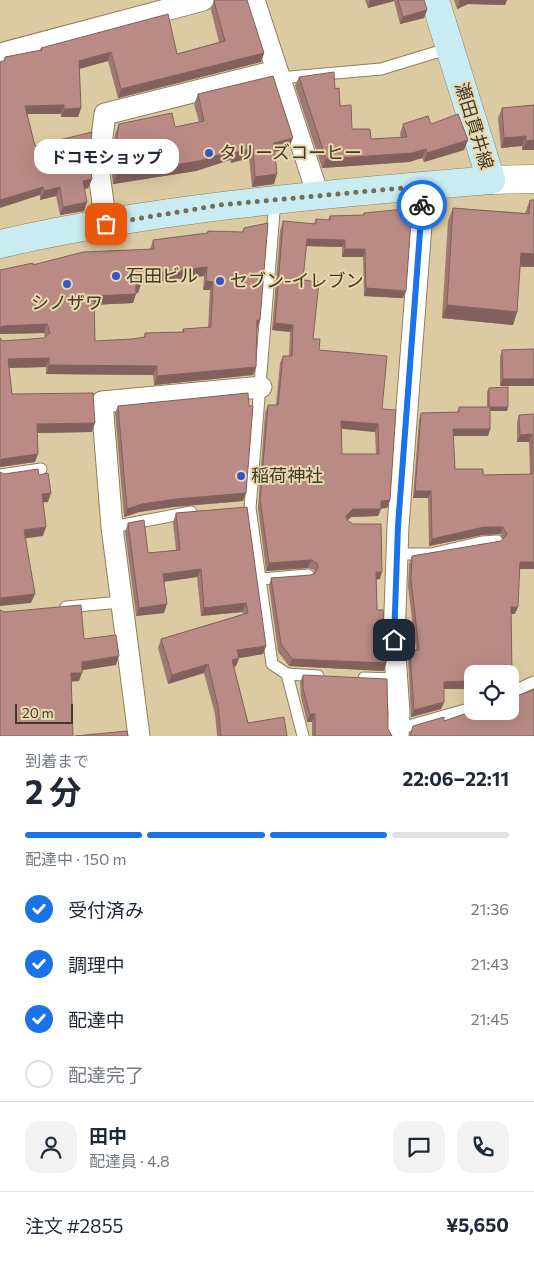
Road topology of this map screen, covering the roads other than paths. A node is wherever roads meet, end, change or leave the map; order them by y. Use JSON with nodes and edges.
{"nodes":[{"id":1,"x":203,"y":0,"type":"edge"},
{"id":2,"x":254,"y":0,"type":"edge"},
{"id":3,"x":434,"y":0,"type":"edge"},
{"id":4,"x":450,"y":48,"type":"junction"},
{"id":5,"x":0,"y":54,"type":"edge"},
{"id":6,"x":277,"y":75,"type":"junction"},
{"id":7,"x":534,"y":179,"type":"edge"},
{"id":8,"x":491,"y":180,"type":"junction"},
{"id":9,"x":424,"y":186,"type":"junction"},
{"id":10,"x":318,"y":195,"type":"junction"},
{"id":11,"x":275,"y":200,"type":"junction"},
{"id":12,"x":106,"y":224,"type":"junction"},
{"id":13,"x":0,"y":244,"type":"edge"},
{"id":14,"x":261,"y":387,"type":"junction"},
{"id":15,"x":42,"y":469,"type":"dead end"},
{"id":16,"x":0,"y":475,"type":"edge"},
{"id":17,"x":203,"y":512,"type":"edge"},
{"id":18,"x":112,"y":527,"type":"junction"},
{"id":19,"x":497,"y":541,"type":"edge"},
{"id":20,"x":397,"y":554,"type":"junction"},
{"id":21,"x":308,"y":575,"type":"edge"},
{"id":22,"x":261,"y":579,"type":"junction"},
{"id":23,"x":121,"y":602,"type":"junction"},
{"id":24,"x":56,"y":608,"type":"edge"},
{"id":25,"x":287,"y":674,"type":"junction"},
{"id":26,"x":326,"y":676,"type":"edge"},
{"id":27,"x":356,"y":677,"type":"edge"},
{"id":28,"x":395,"y":679,"type":"junction"},
{"id":29,"x":534,"y":682,"type":"edge"},
{"id":30,"x":519,"y":688,"type":"edge"},
{"id":31,"x":464,"y":711,"type":"edge"},
{"id":32,"x":398,"y":732,"type":"edge"},
{"id":33,"x":139,"y":736,"type":"edge"},
{"id":34,"x":303,"y":736,"type":"edge"}],
"edges":[{"from":1,"to":5,"type":"street"},
{"from":2,"to":6,"type":"street"},
{"from":3,"to":4,"type":"main road","name":"瀬田貫井線"},
{"from":4,"to":6,"type":"lane"},
{"from":4,"to":8,"type":"main road","name":"瀬田貫井線"},
{"from":6,"to":10,"type":"street"},
{"from":6,"to":12,"type":"street"},
{"from":7,"to":8,"type":"street"},
{"from":8,"to":9,"type":"main road","name":"瀬田貫井線"},
{"from":9,"to":10,"type":"main road","name":"瀬田貫井線"},
{"from":9,"to":20,"type":"street"},
{"from":10,"to":11,"type":"main road","name":"瀬田貫井線"},
{"from":11,"to":12,"type":"main road","name":"瀬田貫井線"},
{"from":11,"to":14,"type":"lane"},
{"from":12,"to":13,"type":"main road","name":"瀬田貫井線"},
{"from":14,"to":18,"type":"street"},
{"from":14,"to":22,"type":"lane"},
{"from":15,"to":16,"type":"lane"},
{"from":17,"to":18,"type":"lane"},
{"from":18,"to":23,"type":"street"},
{"from":19,"to":20,"type":"lane"},
{"from":20,"to":28,"type":"street"},
{"from":21,"to":22,"type":"lane"},
{"from":22,"to":25,"type":"lane"},
{"from":23,"to":24,"type":"lane"},
{"from":23,"to":33,"type":"street"},
{"from":25,"to":26,"type":"lane"},
{"from":25,"to":34,"type":"lane"},
{"from":27,"to":28,"type":"lane"},
{"from":28,"to":32,"type":"street"},
{"from":29,"to":30,"type":"lane"},
{"from":31,"to":32,"type":"lane"}]}
